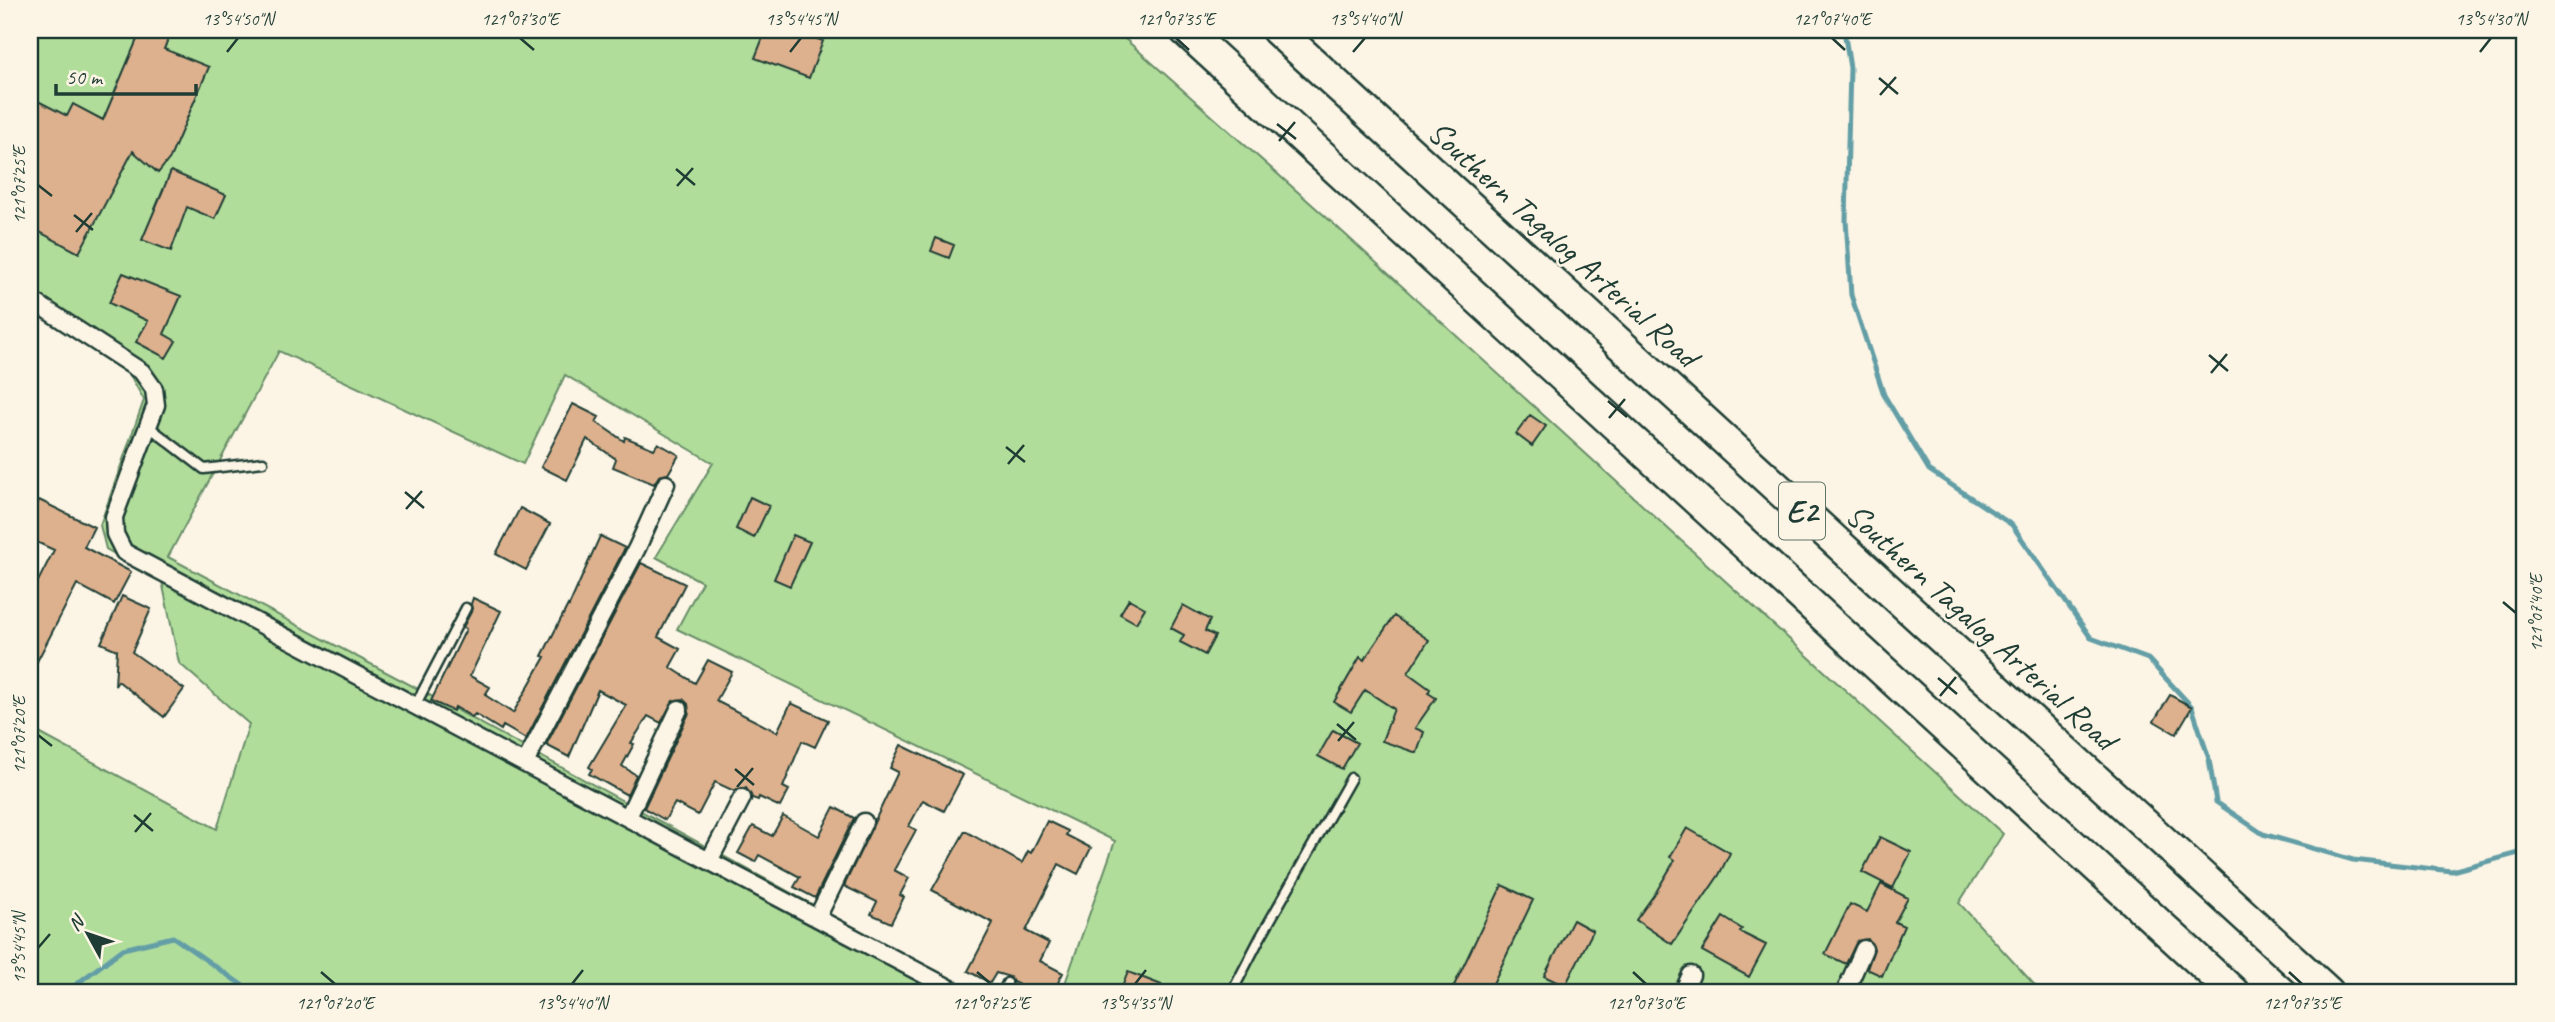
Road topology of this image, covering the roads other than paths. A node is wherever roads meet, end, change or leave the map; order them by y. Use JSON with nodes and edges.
{"nodes":[{"id":1,"x":1185,"y":30,"type":"edge"},
{"id":2,"x":1277,"y":30,"type":"edge"},
{"id":3,"x":30,"y":299,"type":"edge"},
{"id":4,"x":148,"y":426,"type":"junction"},
{"id":5,"x":263,"y":462,"type":"dead end"},
{"id":6,"x":666,"y":484,"type":"dead end"},
{"id":7,"x":467,"y":608,"type":"dead end"},
{"id":8,"x":415,"y":706,"type":"junction"},
{"id":9,"x":678,"y":709,"type":"dead end"},
{"id":10,"x":526,"y":763,"type":"junction"},
{"id":11,"x":1351,"y":778,"type":"dead end"},
{"id":12,"x":742,"y":798,"type":"dead end"},
{"id":13,"x":628,"y":817,"type":"junction"},
{"id":14,"x":864,"y":822,"type":"dead end"},
{"id":15,"x":709,"y":861,"type":"junction"},
{"id":16,"x":817,"y":918,"type":"junction"},
{"id":17,"x":1864,"y":949,"type":"dead end"},
{"id":18,"x":1691,"y":975,"type":"dead end"},
{"id":19,"x":1007,"y":983,"type":"dead end"},
{"id":20,"x":957,"y":992,"type":"edge"},
{"id":21,"x":1003,"y":992,"type":"edge"},
{"id":22,"x":1233,"y":992,"type":"edge"},
{"id":23,"x":1683,"y":992,"type":"edge"},
{"id":24,"x":1848,"y":992,"type":"edge"},
{"id":25,"x":2233,"y":992,"type":"edge"},
{"id":26,"x":2328,"y":992,"type":"edge"}],
"edges":[{"from":1,"to":25,"type":"highway","number":"E2"},
{"from":2,"to":26,"type":"highway","name":"Southern Tagalog Arterial Road","number":"E2"},
{"from":3,"to":4,"type":"street"},
{"from":4,"to":5,"type":"lane"},
{"from":4,"to":8,"type":"street"},
{"from":6,"to":10,"type":"street"},
{"from":7,"to":8,"type":"lane"},
{"from":8,"to":10,"type":"street"},
{"from":9,"to":13,"type":"street"},
{"from":10,"to":13,"type":"street"},
{"from":11,"to":22,"type":"lane"},
{"from":12,"to":15,"type":"street"},
{"from":13,"to":15,"type":"street"},
{"from":14,"to":16,"type":"street"},
{"from":15,"to":16,"type":"street"},
{"from":16,"to":20,"type":"street"},
{"from":17,"to":24,"type":"street"},
{"from":18,"to":23,"type":"street"},
{"from":19,"to":21,"type":"lane"}]}
